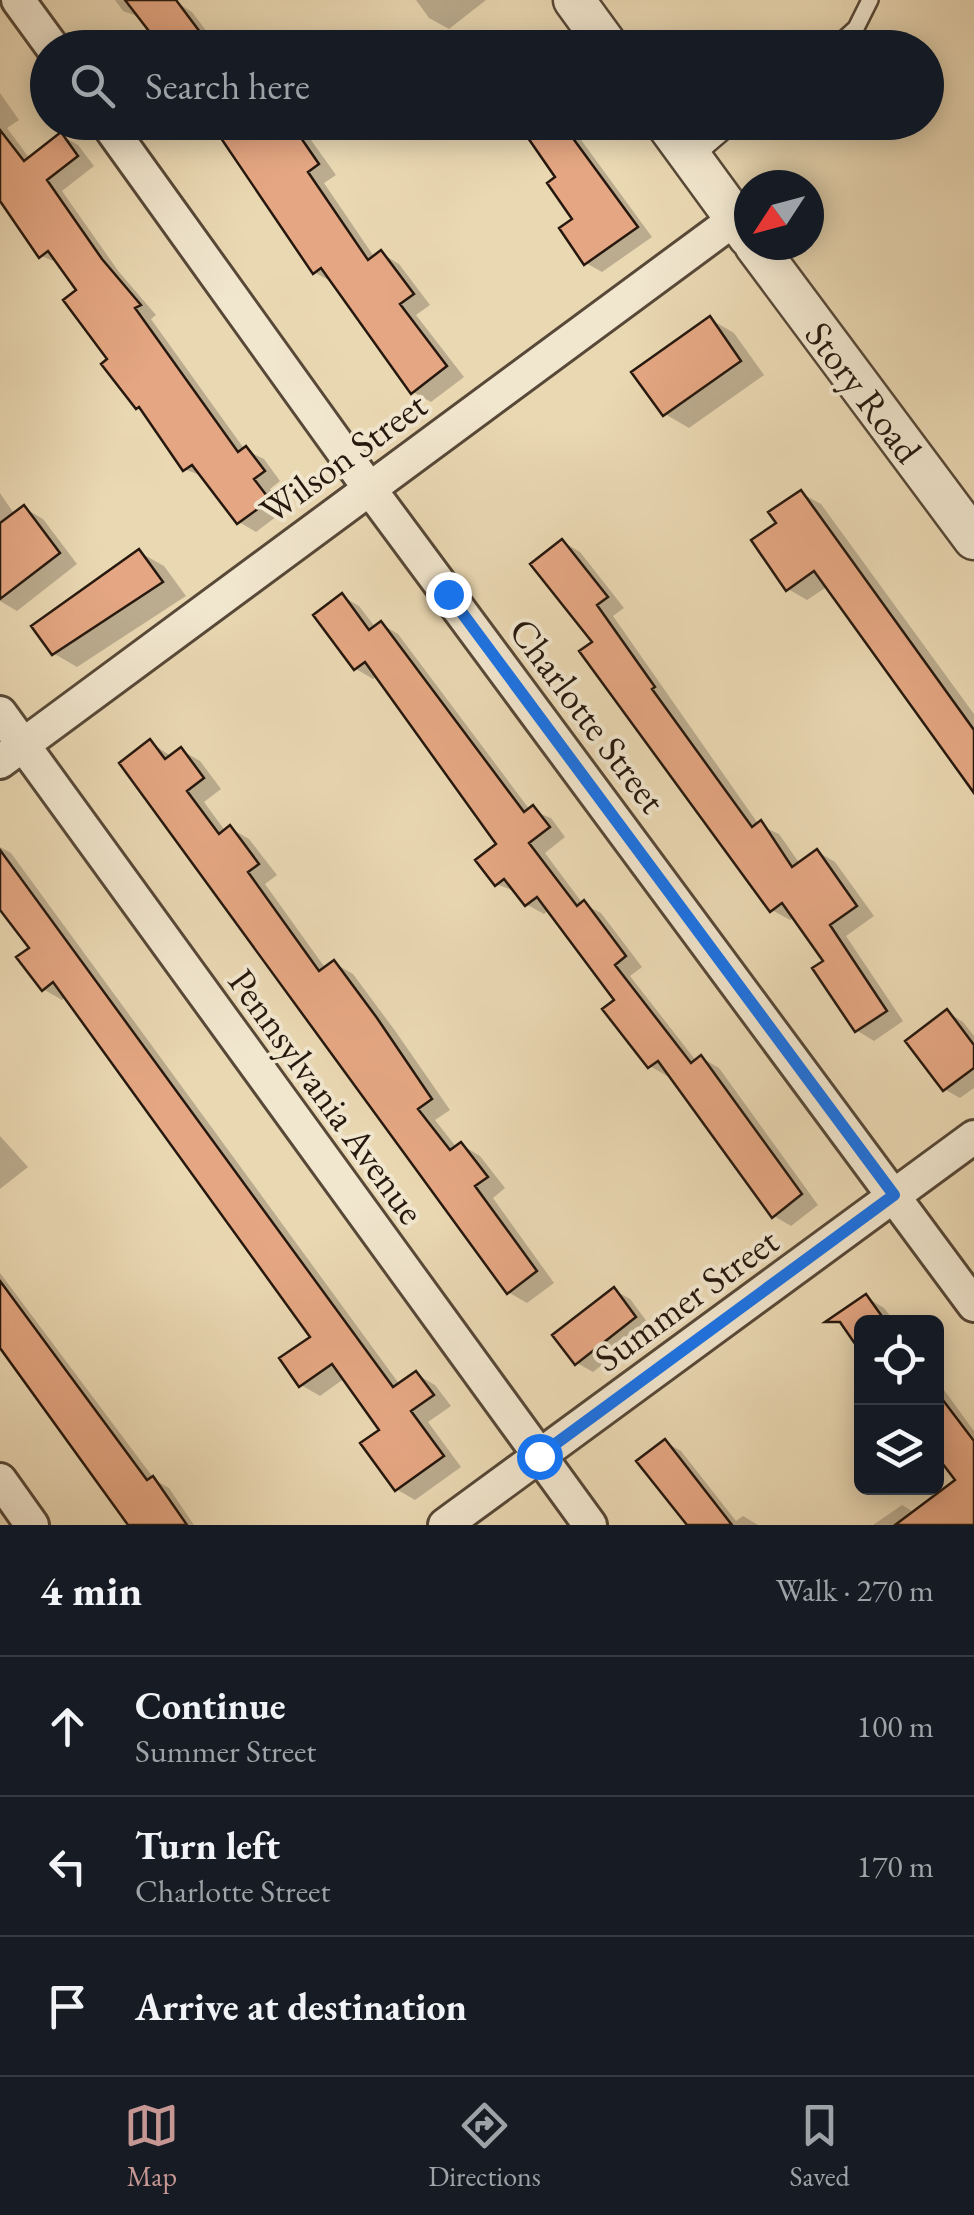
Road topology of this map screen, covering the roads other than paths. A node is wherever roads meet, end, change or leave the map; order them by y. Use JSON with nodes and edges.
{"nodes":[{"id":1,"x":18,"y":0,"type":"edge"},
{"id":2,"x":574,"y":0,"type":"edge"},
{"id":3,"x":870,"y":0,"type":"edge"},
{"id":4,"x":39,"y":30,"type":"edge"},
{"id":5,"x":596,"y":30,"type":"edge"},
{"id":6,"x":854,"y":30,"type":"edge"},
{"id":7,"x":119,"y":140,"type":"edge"},
{"id":8,"x":678,"y":140,"type":"edge"},
{"id":9,"x":714,"y":140,"type":"edge"},
{"id":10,"x":692,"y":159,"type":"junction"},
{"id":11,"x":734,"y":217,"type":"edge"},
{"id":12,"x":734,"y":242,"type":"edge"},
{"id":13,"x":765,"y":260,"type":"edge"},
{"id":14,"x":369,"y":488,"type":"junction"},
{"id":15,"x":974,"y":539,"type":"edge"},
{"id":16,"x":0,"y":713,"type":"edge"},
{"id":17,"x":12,"y":753,"type":"edge"},
{"id":18,"x":974,"y":1137,"type":"edge"},
{"id":19,"x":894,"y":1195,"type":"junction"},
{"id":20,"x":974,"y":1305,"type":"edge"},
{"id":21,"x":539,"y":1456,"type":"junction"},
{"id":22,"x":0,"y":1480,"type":"edge"},
{"id":23,"x":32,"y":1525,"type":"edge"},
{"id":24,"x":445,"y":1525,"type":"edge"},
{"id":25,"x":590,"y":1525,"type":"edge"}],
"edges":[{"from":1,"to":4,"type":"street"},
{"from":2,"to":5,"type":"street"},
{"from":3,"to":6,"type":"lane"},
{"from":7,"to":14,"type":"street","name":"Charlotte Street"},
{"from":8,"to":10,"type":"street","name":"Story Road"},
{"from":9,"to":10,"type":"lane"},
{"from":10,"to":11,"type":"street","name":"Story Road"},
{"from":12,"to":14,"type":"street","name":"Wilson Street"},
{"from":13,"to":15,"type":"street","name":"Story Road"},
{"from":14,"to":17,"type":"street","name":"Wilson Street"},
{"from":14,"to":19,"type":"street","name":"Charlotte Street"},
{"from":16,"to":17,"type":"street","name":"Pennsylvania Avenue"},
{"from":17,"to":21,"type":"street","name":"Pennsylvania Avenue"},
{"from":18,"to":19,"type":"street","name":"Summer Street"},
{"from":19,"to":20,"type":"street","name":"Charlotte Street"},
{"from":19,"to":21,"type":"street","name":"Summer Street"},
{"from":21,"to":24,"type":"street","name":"Summer Street"},
{"from":21,"to":25,"type":"street","name":"Pennsylvania Avenue"},
{"from":22,"to":23,"type":"street"}]}
